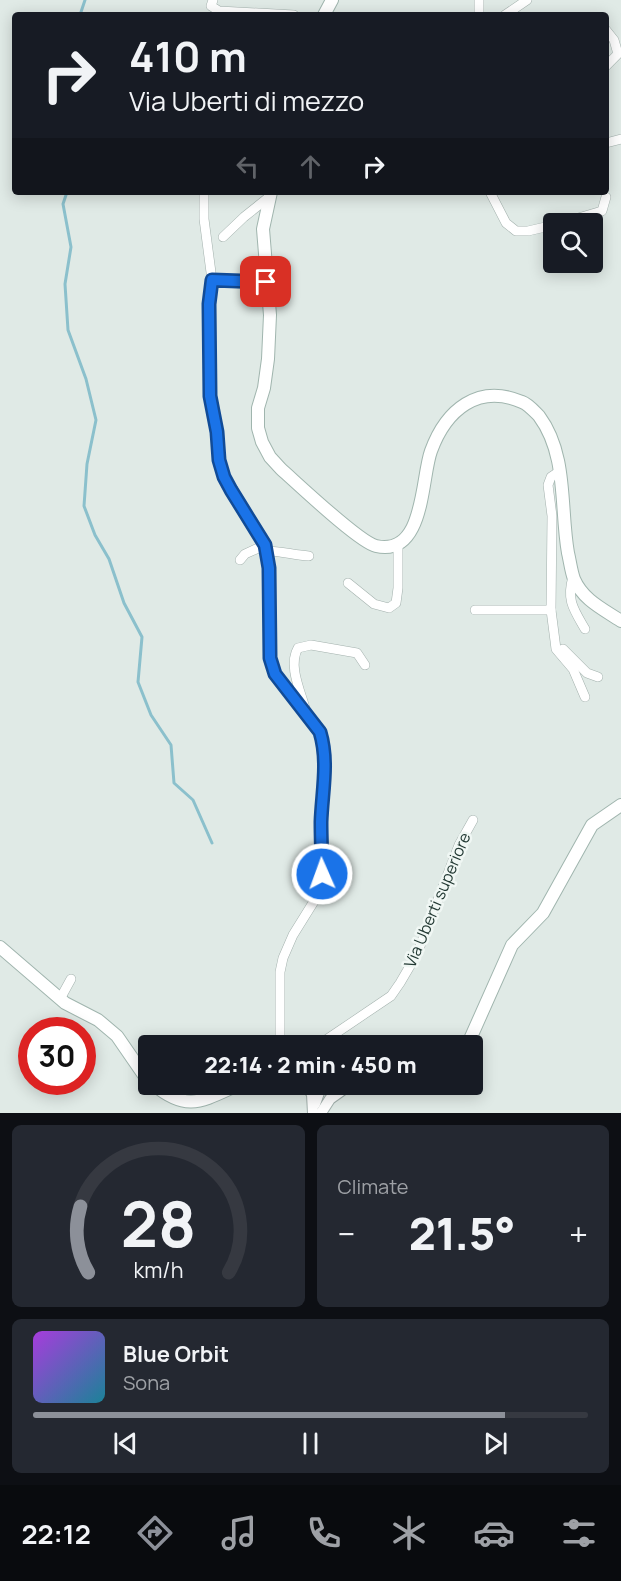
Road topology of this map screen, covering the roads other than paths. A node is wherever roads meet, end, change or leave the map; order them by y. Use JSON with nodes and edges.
{"nodes":[{"id":1,"x":213,"y":0,"type":"edge"},
{"id":2,"x":526,"y":0,"type":"edge"},
{"id":3,"x":238,"y":12,"type":"edge"},
{"id":4,"x":509,"y":12,"type":"edge"},
{"id":5,"x":609,"y":34,"type":"edge"},
{"id":6,"x":609,"y":63,"type":"edge"},
{"id":7,"x":204,"y":195,"type":"edge"},
{"id":8,"x":270,"y":195,"type":"edge"},
{"id":9,"x":492,"y":195,"type":"edge"},
{"id":10,"x":606,"y":197,"type":"dead end"},
{"id":11,"x":595,"y":213,"type":"edge"},
{"id":12,"x":543,"y":227,"type":"edge"},
{"id":13,"x":223,"y":237,"type":"dead end"},
{"id":14,"x":212,"y":280,"type":"junction"},
{"id":15,"x":266,"y":282,"type":"junction"},
{"id":16,"x":560,"y":471,"type":"junction"},
{"id":17,"x":398,"y":543,"type":"junction"},
{"id":18,"x":266,"y":548,"type":"junction"},
{"id":19,"x":309,"y":556,"type":"dead end"},
{"id":20,"x":240,"y":560,"type":"dead end"},
{"id":21,"x":573,"y":577,"type":"junction"},
{"id":22,"x":348,"y":583,"type":"dead end"},
{"id":23,"x":475,"y":610,"type":"dead end"},
{"id":24,"x":551,"y":610,"type":"junction"},
{"id":25,"x":621,"y":621,"type":"edge"},
{"id":26,"x":585,"y":629,"type":"dead end"},
{"id":27,"x":555,"y":641,"type":"junction"},
{"id":28,"x":365,"y":665,"type":"dead end"},
{"id":29,"x":598,"y":677,"type":"dead end"},
{"id":30,"x":585,"y":697,"type":"dead end"},
{"id":31,"x":304,"y":714,"type":"junction"},
{"id":32,"x":621,"y":805,"type":"edge"},
{"id":33,"x":473,"y":820,"type":"dead end"},
{"id":34,"x":0,"y":947,"type":"edge"},
{"id":35,"x":71,"y":979,"type":"dead end"},
{"id":36,"x":60,"y":999,"type":"junction"},
{"id":37,"x":279,"y":1035,"type":"edge"},
{"id":38,"x":333,"y":1035,"type":"edge"},
{"id":39,"x":472,"y":1035,"type":"edge"},
{"id":40,"x":138,"y":1066,"type":"edge"},
{"id":41,"x":165,"y":1095,"type":"edge"},
{"id":42,"x":215,"y":1095,"type":"edge"},
{"id":43,"x":312,"y":1095,"type":"edge"},
{"id":44,"x":318,"y":1095,"type":"edge"},
{"id":45,"x":328,"y":1095,"type":"edge"},
{"id":46,"x":336,"y":1095,"type":"edge"},
{"id":47,"x":330,"y":1099,"type":"junction"},
{"id":48,"x":313,"y":1113,"type":"edge"},
{"id":49,"x":321,"y":1113,"type":"edge"}],
"edges":[{"from":1,"to":3,"type":"street"},
{"from":2,"to":4,"type":"street"},
{"from":5,"to":6,"type":"street"},
{"from":7,"to":14,"type":"street"},
{"from":8,"to":13,"type":"street"},
{"from":8,"to":15,"type":"main road"},
{"from":9,"to":12,"type":"street"},
{"from":10,"to":11,"type":"street"},
{"from":14,"to":15,"type":"street"},
{"from":14,"to":18,"type":"street"},
{"from":15,"to":17,"type":"main road"},
{"from":16,"to":17,"type":"main road"},
{"from":16,"to":21,"type":"main road"},
{"from":16,"to":24,"type":"street"},
{"from":17,"to":22,"type":"street"},
{"from":18,"to":19,"type":"street"},
{"from":18,"to":20,"type":"street"},
{"from":18,"to":31,"type":"street"},
{"from":21,"to":25,"type":"main road"},
{"from":21,"to":26,"type":"street"},
{"from":23,"to":24,"type":"street"},
{"from":24,"to":27,"type":"street"},
{"from":27,"to":29,"type":"street"},
{"from":27,"to":30,"type":"street"},
{"from":28,"to":31,"type":"street"},
{"from":31,"to":37,"type":"street"},
{"from":32,"to":39,"type":"main road"},
{"from":33,"to":38,"type":"street","name":"Via Uberti superiore"},
{"from":34,"to":36,"type":"main road"},
{"from":35,"to":36,"type":"street"},
{"from":36,"to":40,"type":"main road"},
{"from":41,"to":42,"type":"main road"},
{"from":43,"to":48,"type":"street"},
{"from":44,"to":48,"type":"street"},
{"from":45,"to":47,"type":"street"},
{"from":46,"to":47,"type":"street"},
{"from":47,"to":49,"type":"street"}]}
